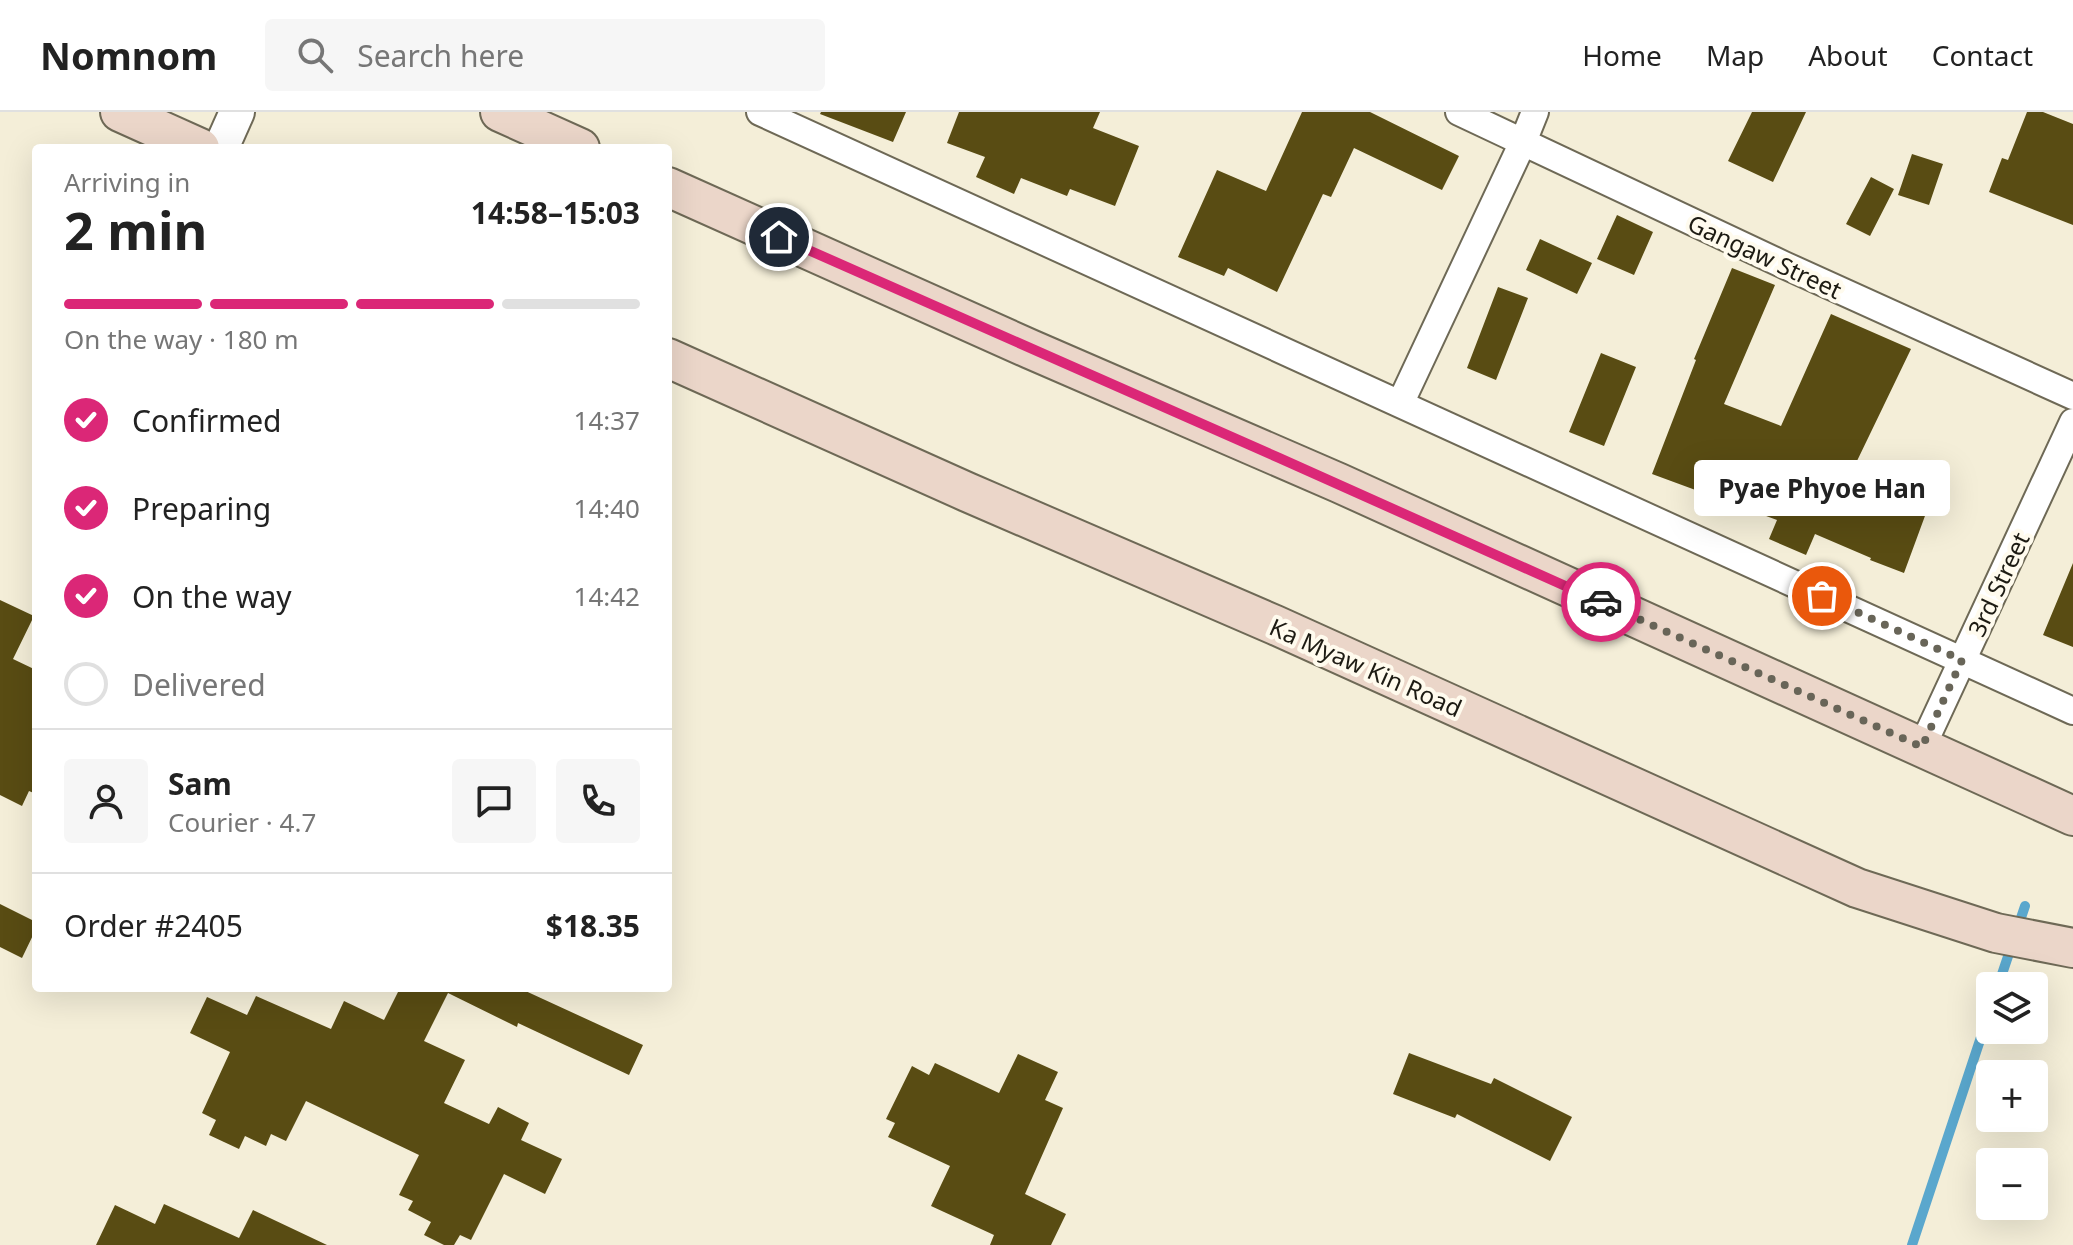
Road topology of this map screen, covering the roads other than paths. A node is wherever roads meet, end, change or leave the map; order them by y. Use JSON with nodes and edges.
{"nodes":[{"id":1,"x":120,"y":112,"type":"edge"},
{"id":2,"x":237,"y":112,"type":"edge"},
{"id":3,"x":500,"y":112,"type":"edge"},
{"id":4,"x":760,"y":112,"type":"edge"},
{"id":5,"x":1459,"y":112,"type":"edge"},
{"id":6,"x":1535,"y":112,"type":"edge"},
{"id":7,"x":1523,"y":142,"type":"junction"},
{"id":8,"x":191,"y":144,"type":"edge"},
{"id":9,"x":223,"y":144,"type":"edge"},
{"id":10,"x":571,"y":144,"type":"edge"},
{"id":11,"x":672,"y":189,"type":"edge"},
{"id":12,"x":672,"y":360,"type":"edge"},
{"id":13,"x":2073,"y":396,"type":"edge"},
{"id":14,"x":1400,"y":404,"type":"junction"},
{"id":15,"x":2073,"y":422,"type":"edge"},
{"id":16,"x":1962,"y":660,"type":"junction"},
{"id":17,"x":2073,"y":711,"type":"edge"},
{"id":18,"x":1922,"y":747,"type":"junction"},
{"id":19,"x":2073,"y":816,"type":"edge"},
{"id":20,"x":2057,"y":945,"type":"edge"}],
"edges":[{"from":1,"to":8,"type":"main road"},
{"from":2,"to":9,"type":"street"},
{"from":3,"to":10,"type":"main road"},
{"from":4,"to":14,"type":"street"},
{"from":5,"to":7,"type":"street","name":"Gangaw Street"},
{"from":6,"to":7,"type":"street"},
{"from":7,"to":13,"type":"street","name":"Gangaw Street"},
{"from":7,"to":14,"type":"street"},
{"from":11,"to":18,"type":"main road"},
{"from":12,"to":20,"type":"main road","name":"Ka Myaw Kin Road"},
{"from":14,"to":16,"type":"street"},
{"from":15,"to":16,"type":"street","name":"3rd Street"},
{"from":16,"to":17,"type":"street"},
{"from":16,"to":18,"type":"street","name":"3rd Street"},
{"from":18,"to":19,"type":"main road"}]}
